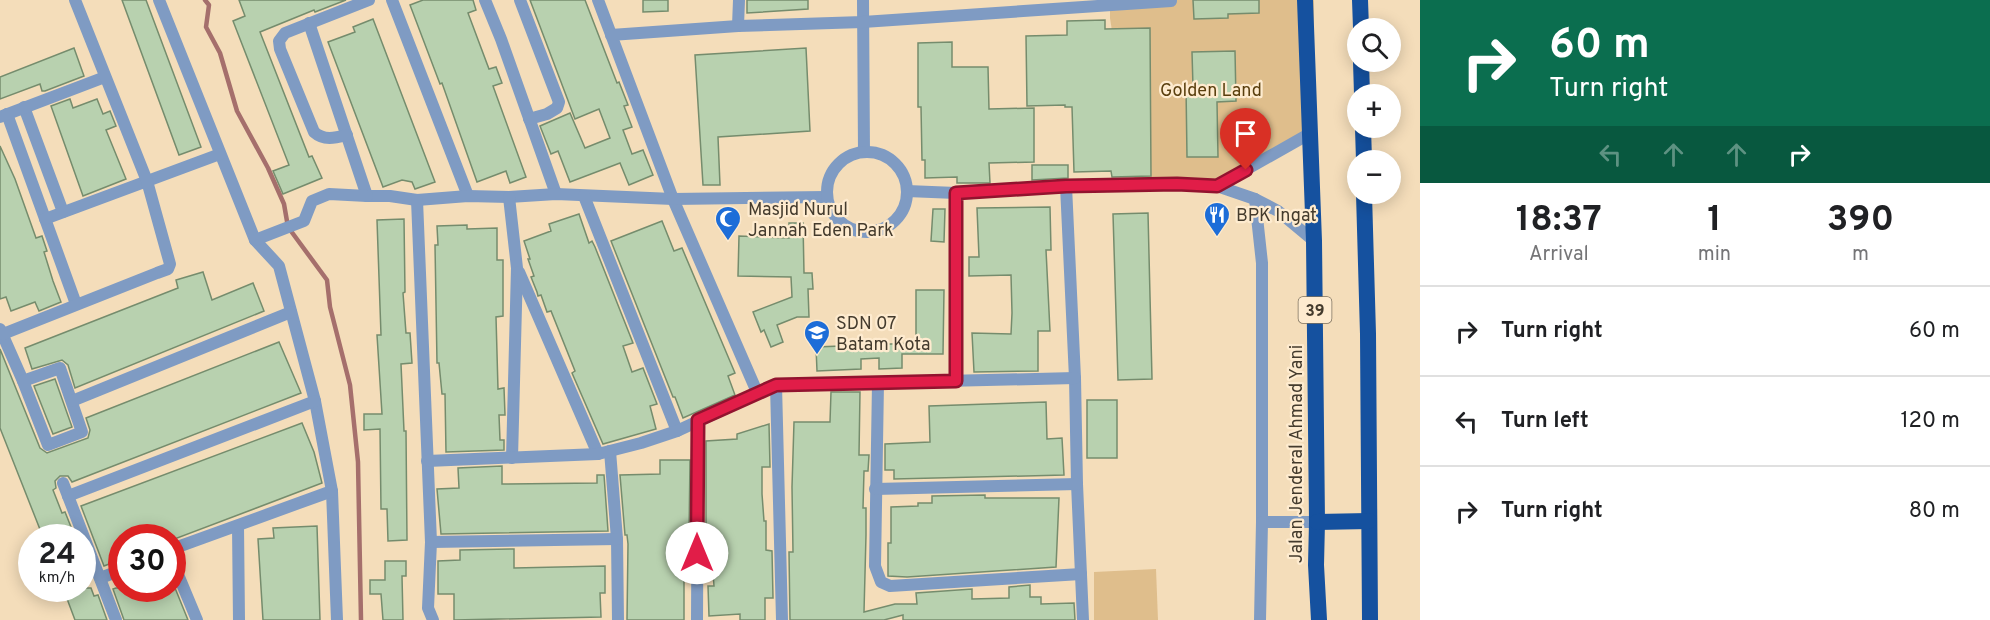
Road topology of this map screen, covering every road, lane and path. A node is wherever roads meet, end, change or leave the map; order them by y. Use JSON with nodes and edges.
{"nodes":[{"id":1,"x":75,"y":0,"type":"edge"},
{"id":2,"x":159,"y":0,"type":"edge"},
{"id":3,"x":369,"y":0,"type":"edge"},
{"id":4,"x":392,"y":0,"type":"edge"},
{"id":5,"x":485,"y":0,"type":"edge"},
{"id":6,"x":520,"y":0,"type":"edge"},
{"id":7,"x":739,"y":0,"type":"edge"},
{"id":8,"x":863,"y":0,"type":"edge"},
{"id":9,"x":1305,"y":0,"type":"edge"},
{"id":10,"x":1360,"y":0,"type":"edge"},
{"id":11,"x":599,"y":1,"type":"edge"},
{"id":12,"x":1172,"y":1,"type":"edge"},
{"id":13,"x":1361,"y":18,"type":"edge"},
{"id":14,"x":863,"y":22,"type":"junction"},
{"id":15,"x":309,"y":23,"type":"junction"},
{"id":16,"x":738,"y":26,"type":"junction"},
{"id":17,"x":611,"y":35,"type":"junction"},
{"id":18,"x":105,"y":77,"type":"junction"},
{"id":19,"x":24,"y":107,"type":"junction"},
{"id":20,"x":3,"y":116,"type":"edge"},
{"id":21,"x":529,"y":119,"type":"junction"},
{"id":22,"x":1309,"y":134,"type":"junction"},
{"id":23,"x":347,"y":135,"type":"junction"},
{"id":24,"x":864,"y":152,"type":"junction"},
{"id":25,"x":220,"y":154,"type":"junction"},
{"id":26,"x":147,"y":181,"type":"junction"},
{"id":27,"x":1066,"y":186,"type":"junction"},
{"id":28,"x":1217,"y":186,"type":"junction"},
{"id":29,"x":907,"y":190,"type":"junction"},
{"id":30,"x":956,"y":193,"type":"junction"},
{"id":31,"x":556,"y":194,"type":"junction"},
{"id":32,"x":367,"y":196,"type":"junction"},
{"id":33,"x":468,"y":196,"type":"junction"},
{"id":34,"x":584,"y":196,"type":"junction"},
{"id":35,"x":509,"y":197,"type":"junction"},
{"id":36,"x":826,"y":197,"type":"junction"},
{"id":37,"x":673,"y":199,"type":"junction"},
{"id":38,"x":1255,"y":199,"type":"junction"},
{"id":39,"x":417,"y":200,"type":"junction"},
{"id":40,"x":1364,"y":204,"type":"edge"},
{"id":41,"x":63,"y":212,"type":"junction"},
{"id":42,"x":45,"y":219,"type":"junction"},
{"id":43,"x":259,"y":239,"type":"junction"},
{"id":44,"x":1314,"y":242,"type":"junction"},
{"id":45,"x":517,"y":268,"type":"junction"},
{"id":46,"x":76,"y":304,"type":"junction"},
{"id":47,"x":291,"y":312,"type":"junction"},
{"id":48,"x":2,"y":331,"type":"edge"},
{"id":49,"x":1075,"y":378,"type":"junction"},
{"id":50,"x":23,"y":381,"type":"junction"},
{"id":51,"x":956,"y":381,"type":"junction"},
{"id":52,"x":878,"y":383,"type":"junction"},
{"id":53,"x":776,"y":385,"type":"junction"},
{"id":54,"x":757,"y":392,"type":"junction"},
{"id":55,"x":72,"y":400,"type":"junction"},
{"id":56,"x":315,"y":401,"type":"junction"},
{"id":57,"x":698,"y":420,"type":"junction"},
{"id":58,"x":677,"y":430,"type":"junction"},
{"id":59,"x":604,"y":452,"type":"junction"},
{"id":60,"x":512,"y":458,"type":"junction"},
{"id":61,"x":428,"y":461,"type":"junction"},
{"id":62,"x":63,"y":483,"type":"dead end"},
{"id":63,"x":1077,"y":484,"type":"junction"},
{"id":64,"x":875,"y":489,"type":"junction"},
{"id":65,"x":332,"y":491,"type":"junction"},
{"id":66,"x":68,"y":496,"type":"junction"},
{"id":67,"x":1369,"y":521,"type":"junction"},
{"id":68,"x":1262,"y":522,"type":"junction"},
{"id":69,"x":1317,"y":522,"type":"junction"},
{"id":70,"x":238,"y":526,"type":"junction"},
{"id":71,"x":617,"y":539,"type":"junction"},
{"id":72,"x":431,"y":542,"type":"junction"},
{"id":73,"x":186,"y":544,"type":"edge"},
{"id":74,"x":1081,"y":574,"type":"junction"},
{"id":75,"x":108,"y":575,"type":"edge"},
{"id":76,"x":100,"y":578,"type":"junction"},
{"id":77,"x":186,"y":594,"type":"edge"},
{"id":78,"x":116,"y":620,"type":"edge"},
{"id":79,"x":197,"y":620,"type":"edge"},
{"id":80,"x":239,"y":620,"type":"edge"},
{"id":81,"x":337,"y":620,"type":"edge"},
{"id":82,"x":433,"y":620,"type":"edge"},
{"id":83,"x":618,"y":620,"type":"edge"},
{"id":84,"x":697,"y":620,"type":"edge"},
{"id":85,"x":782,"y":620,"type":"edge"},
{"id":86,"x":1083,"y":620,"type":"edge"},
{"id":87,"x":1260,"y":620,"type":"edge"},
{"id":88,"x":1319,"y":620,"type":"edge"},
{"id":89,"x":1370,"y":620,"type":"edge"}],
"edges":[{"from":1,"to":18,"type":"street"},
{"from":2,"to":25,"type":"street"},
{"from":3,"to":15,"type":"street"},
{"from":4,"to":33,"type":"street"},
{"from":5,"to":21,"type":"street"},
{"from":6,"to":21,"type":"street"},
{"from":7,"to":16,"type":"street"},
{"from":8,"to":14,"type":"street"},
{"from":9,"to":22,"type":"highway","name":"Jalan Jenderal Ahmad Yani","number":"39"},
{"from":10,"to":13,"type":"highway"},
{"from":11,"to":17,"type":"street"},
{"from":12,"to":14,"type":"street"},
{"from":14,"to":16,"type":"street"},
{"from":14,"to":24,"type":"street"},
{"from":15,"to":23,"type":"street"},
{"from":15,"to":23,"type":"street"},
{"from":16,"to":17,"type":"street"},
{"from":17,"to":37,"type":"street"},
{"from":18,"to":19,"type":"street"},
{"from":18,"to":26,"type":"street"},
{"from":19,"to":20,"type":"street"},
{"from":19,"to":41,"type":"street"},
{"from":20,"to":42,"type":"street"},
{"from":21,"to":31,"type":"street"},
{"from":22,"to":28,"type":"street"},
{"from":22,"to":44,"type":"highway","name":"Jalan Jenderal Ahmad Yani","number":"39"},
{"from":23,"to":32,"type":"street"},
{"from":24,"to":29,"type":"street"},
{"from":24,"to":36,"type":"street"},
{"from":25,"to":26,"type":"street"},
{"from":25,"to":43,"type":"street"},
{"from":26,"to":41,"type":"street"},
{"from":26,"to":46,"type":"street"},
{"from":27,"to":28,"type":"street"},
{"from":27,"to":30,"type":"street"},
{"from":27,"to":49,"type":"street"},
{"from":28,"to":38,"type":"street"},
{"from":29,"to":30,"type":"street"},
{"from":29,"to":36,"type":"street"},
{"from":30,"to":51,"type":"street"},
{"from":31,"to":34,"type":"street"},
{"from":31,"to":35,"type":"street"},
{"from":32,"to":39,"type":"street"},
{"from":32,"to":43,"type":"street"},
{"from":33,"to":35,"type":"street"},
{"from":33,"to":39,"type":"street"},
{"from":34,"to":37,"type":"street"},
{"from":34,"to":58,"type":"street"},
{"from":35,"to":45,"type":"street"},
{"from":36,"to":37,"type":"street"},
{"from":37,"to":54,"type":"street"},
{"from":38,"to":44,"type":"street"},
{"from":38,"to":68,"type":"street"},
{"from":39,"to":61,"type":"street"},
{"from":40,"to":67,"type":"highway"},
{"from":41,"to":42,"type":"street"},
{"from":42,"to":46,"type":"street"},
{"from":43,"to":47,"type":"street"},
{"from":44,"to":69,"type":"highway","name":"Jalan Jenderal Ahmad Yani","number":"39"},
{"from":45,"to":59,"type":"street"},
{"from":45,"to":60,"type":"street"},
{"from":46,"to":48,"type":"street"},
{"from":47,"to":55,"type":"street"},
{"from":47,"to":56,"type":"street"},
{"from":48,"to":50,"type":"street"},
{"from":49,"to":51,"type":"street"},
{"from":49,"to":63,"type":"street"},
{"from":50,"to":55,"type":"street"},
{"from":50,"to":55,"type":"street"},
{"from":51,"to":52,"type":"street"},
{"from":52,"to":53,"type":"street"},
{"from":52,"to":64,"type":"street"},
{"from":53,"to":54,"type":"street"},
{"from":53,"to":85,"type":"street"},
{"from":54,"to":57,"type":"street"},
{"from":56,"to":65,"type":"street"},
{"from":56,"to":66,"type":"street"},
{"from":57,"to":58,"type":"street"},
{"from":57,"to":84,"type":"street"},
{"from":58,"to":59,"type":"street"},
{"from":59,"to":60,"type":"street"},
{"from":59,"to":71,"type":"street"},
{"from":60,"to":61,"type":"street"},
{"from":61,"to":72,"type":"street"},
{"from":62,"to":66,"type":"street"},
{"from":63,"to":64,"type":"street"},
{"from":63,"to":74,"type":"street"},
{"from":64,"to":74,"type":"street"},
{"from":65,"to":70,"type":"street"},
{"from":65,"to":81,"type":"street"},
{"from":66,"to":76,"type":"street"},
{"from":67,"to":69,"type":"highway"},
{"from":67,"to":89,"type":"highway"},
{"from":68,"to":69,"type":"street"},
{"from":68,"to":87,"type":"street"},
{"from":69,"to":88,"type":"highway","name":"Jalan Jenderal Ahmad Yani","number":"39"},
{"from":70,"to":73,"type":"street"},
{"from":70,"to":80,"type":"street"},
{"from":71,"to":72,"type":"street"},
{"from":71,"to":83,"type":"street"},
{"from":72,"to":82,"type":"street"},
{"from":74,"to":86,"type":"street"},
{"from":75,"to":76,"type":"street"},
{"from":76,"to":78,"type":"street"},
{"from":77,"to":79,"type":"street"}]}
